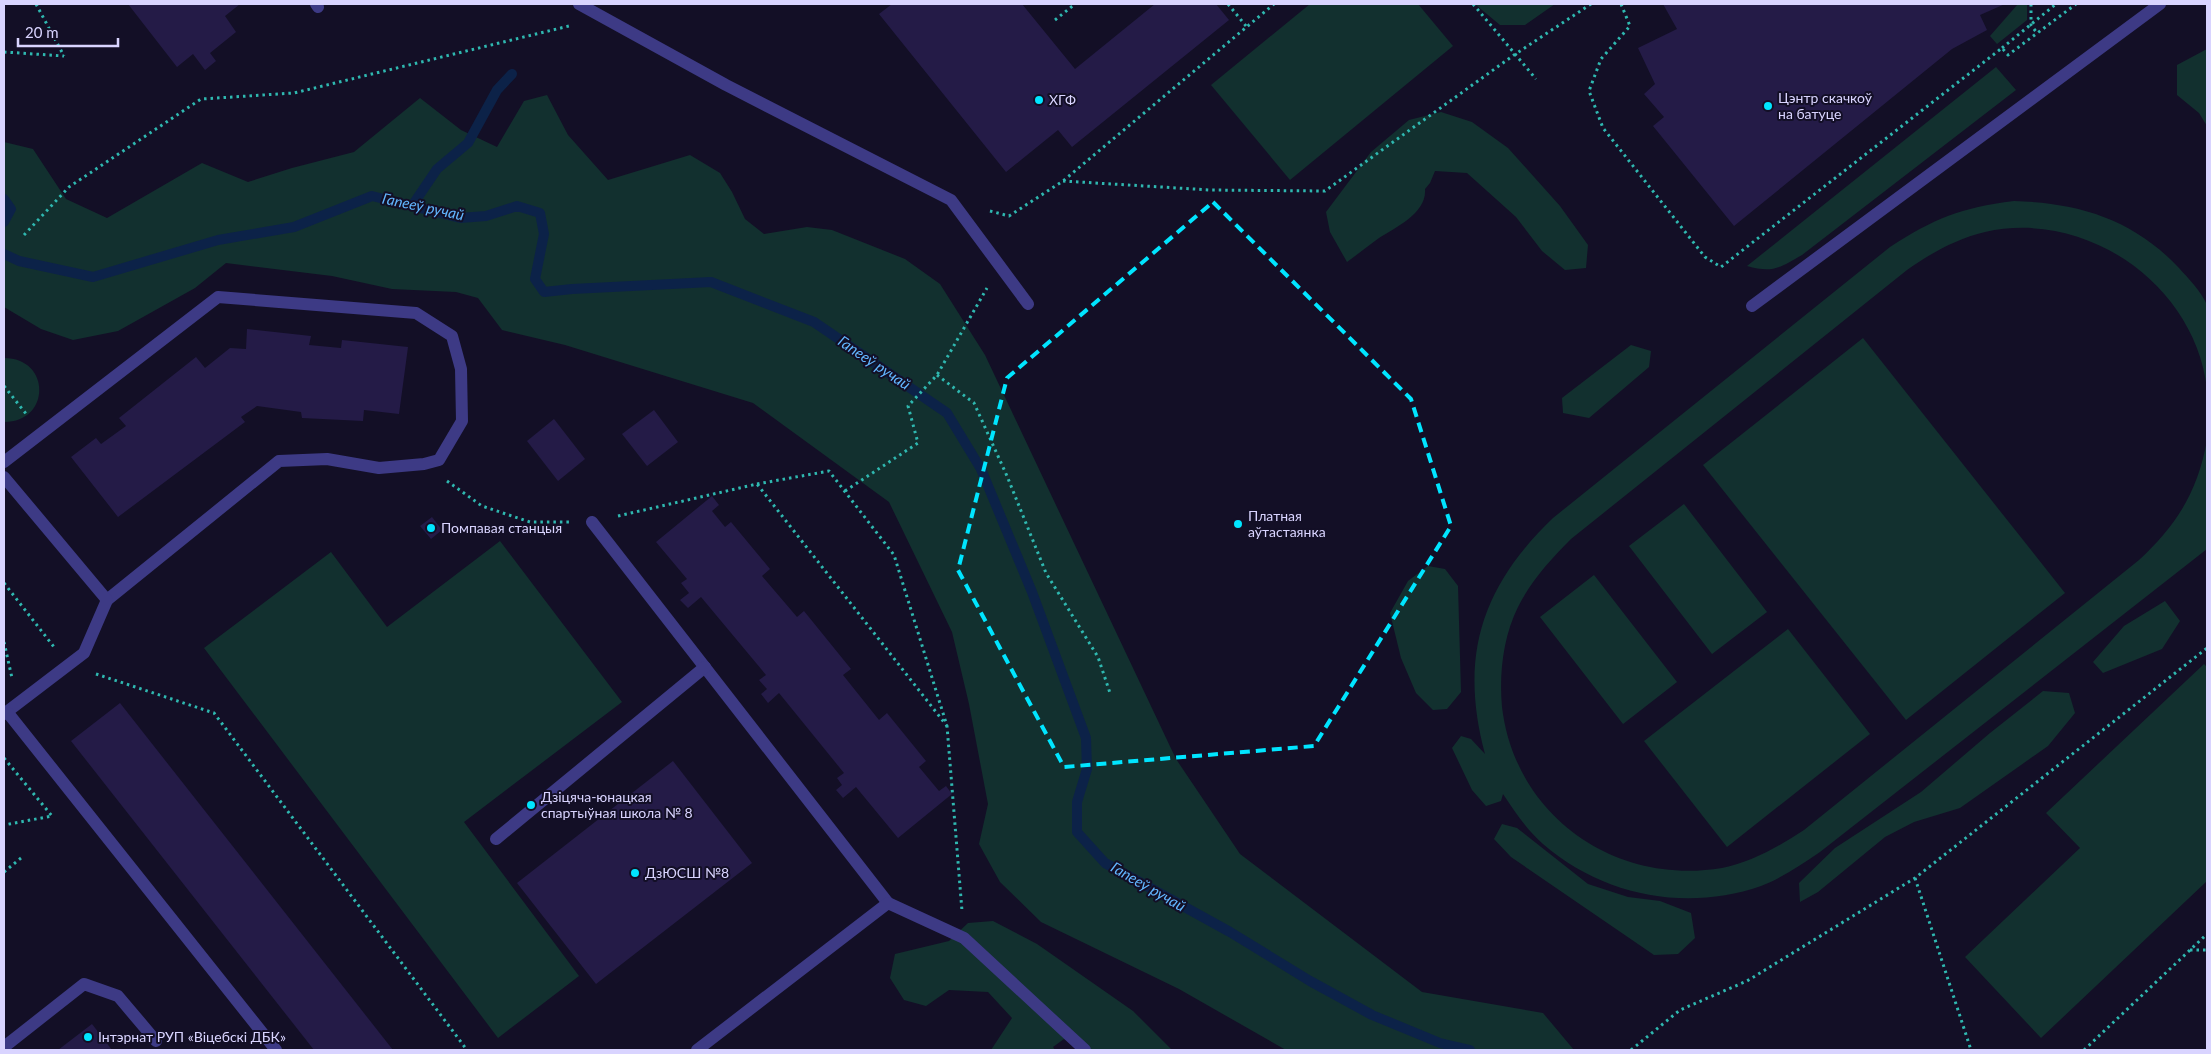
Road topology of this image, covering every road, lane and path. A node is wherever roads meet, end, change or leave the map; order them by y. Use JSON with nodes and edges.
{"nodes":[{"id":1,"x":36,"y":4,"type":"edge"},
{"id":2,"x":580,"y":4,"type":"edge"},
{"id":3,"x":1075,"y":4,"type":"edge"},
{"id":4,"x":1228,"y":4,"type":"edge"},
{"id":5,"x":1274,"y":4,"type":"edge"},
{"id":6,"x":1474,"y":4,"type":"edge"},
{"id":7,"x":1591,"y":4,"type":"edge"},
{"id":8,"x":1621,"y":4,"type":"edge"},
{"id":9,"x":2031,"y":4,"type":"edge"},
{"id":10,"x":2056,"y":4,"type":"edge"},
{"id":11,"x":2076,"y":4,"type":"edge"},
{"id":12,"x":2160,"y":4,"type":"edge"},
{"id":13,"x":604,"y":17,"type":"junction"},
{"id":14,"x":1055,"y":20,"type":"dead end"},
{"id":15,"x":2031,"y":24,"type":"junction"},
{"id":16,"x":1246,"y":26,"type":"junction"},
{"id":17,"x":2037,"y":33,"type":"junction"},
{"id":18,"x":2002,"y":48,"type":"junction"},
{"id":19,"x":4,"y":52,"type":"edge"},
{"id":20,"x":1514,"y":55,"type":"junction"},
{"id":21,"x":1536,"y":79,"type":"dead end"},
{"id":22,"x":1063,"y":181,"type":"junction"},
{"id":23,"x":951,"y":200,"type":"junction"},
{"id":24,"x":24,"y":235,"type":"dead end"},
{"id":25,"x":1000,"y":266,"type":"junction"},
{"id":26,"x":1028,"y":304,"type":"dead end"},
{"id":27,"x":1752,"y":306,"type":"dead end"},
{"id":28,"x":937,"y":375,"type":"junction"},
{"id":29,"x":4,"y":386,"type":"edge"},
{"id":30,"x":42,"y":433,"type":"junction"},
{"id":31,"x":4,"y":462,"type":"edge"},
{"id":32,"x":424,"y":464,"type":"junction"},
{"id":33,"x":4,"y":477,"type":"edge"},
{"id":34,"x":757,"y":484,"type":"junction"},
{"id":35,"x":844,"y":491,"type":"junction"},
{"id":36,"x":592,"y":522,"type":"junction"},
{"id":37,"x":4,"y":584,"type":"edge"},
{"id":38,"x":107,"y":600,"type":"junction"},
{"id":39,"x":4,"y":642,"type":"edge"},
{"id":40,"x":2207,"y":648,"type":"edge"},
{"id":41,"x":69,"y":665,"type":"junction"},
{"id":42,"x":705,"y":667,"type":"junction"},
{"id":43,"x":1110,"y":693,"type":"dead end"},
{"id":44,"x":6,"y":713,"type":"edge"},
{"id":45,"x":947,"y":726,"type":"junction"},
{"id":46,"x":4,"y":758,"type":"edge"},
{"id":47,"x":4,"y":825,"type":"edge"},
{"id":48,"x":496,"y":839,"type":"dead end"},
{"id":49,"x":21,"y":858,"type":"dead end"},
{"id":50,"x":4,"y":872,"type":"edge"},
{"id":51,"x":1915,"y":878,"type":"junction"},
{"id":52,"x":888,"y":903,"type":"junction"},
{"id":53,"x":2207,"y":934,"type":"edge"},
{"id":54,"x":964,"y":938,"type":"junction"},
{"id":55,"x":2190,"y":950,"type":"junction"},
{"id":56,"x":2207,"y":950,"type":"edge"},
{"id":57,"x":156,"y":1042,"type":"dead end"},
{"id":58,"x":4,"y":1047,"type":"edge"},
{"id":59,"x":276,"y":1050,"type":"edge"},
{"id":60,"x":468,"y":1050,"type":"edge"},
{"id":61,"x":697,"y":1050,"type":"edge"},
{"id":62,"x":1084,"y":1050,"type":"edge"},
{"id":63,"x":1631,"y":1050,"type":"edge"},
{"id":64,"x":1971,"y":1050,"type":"edge"},
{"id":65,"x":2084,"y":1050,"type":"edge"}],
"edges":[{"from":1,"to":19,"type":"path"},
{"from":2,"to":13,"type":"lane"},
{"from":3,"to":14,"type":"path"},
{"from":4,"to":16,"type":"path"},
{"from":5,"to":16,"type":"path"},
{"from":6,"to":20,"type":"path"},
{"from":7,"to":20,"type":"path"},
{"from":8,"to":18,"type":"path"},
{"from":9,"to":15,"type":"path"},
{"from":10,"to":15,"type":"path"},
{"from":11,"to":17,"type":"path"},
{"from":12,"to":27,"type":"lane"},
{"from":13,"to":23,"type":"lane"},
{"from":13,"to":24,"type":"path"},
{"from":15,"to":17,"type":"path"},
{"from":15,"to":18,"type":"path"},
{"from":16,"to":22,"type":"path"},
{"from":17,"to":18,"type":"path"},
{"from":20,"to":21,"type":"path"},
{"from":20,"to":22,"type":"path"},
{"from":22,"to":23,"type":"path"},
{"from":23,"to":25,"type":"lane"},
{"from":25,"to":26,"type":"lane"},
{"from":25,"to":28,"type":"path"},
{"from":28,"to":35,"type":"path"},
{"from":28,"to":43,"type":"path"},
{"from":29,"to":30,"type":"path"},
{"from":30,"to":31,"type":"lane"},
{"from":30,"to":32,"type":"lane"},
{"from":32,"to":36,"type":"path"},
{"from":32,"to":38,"type":"lane"},
{"from":33,"to":38,"type":"lane"},
{"from":34,"to":35,"type":"path"},
{"from":34,"to":36,"type":"path"},
{"from":34,"to":45,"type":"path"},
{"from":35,"to":45,"type":"path"},
{"from":36,"to":42,"type":"lane"},
{"from":37,"to":41,"type":"path"},
{"from":38,"to":41,"type":"lane"},
{"from":39,"to":44,"type":"path"},
{"from":40,"to":51,"type":"path"},
{"from":41,"to":44,"type":"lane"},
{"from":41,"to":60,"type":"path"},
{"from":42,"to":48,"type":"lane"},
{"from":42,"to":52,"type":"lane"},
{"from":44,"to":59,"type":"lane"},
{"from":45,"to":54,"type":"path"},
{"from":46,"to":47,"type":"path"},
{"from":49,"to":50,"type":"path"},
{"from":51,"to":63,"type":"path"},
{"from":51,"to":64,"type":"path"},
{"from":52,"to":54,"type":"lane"},
{"from":52,"to":61,"type":"lane"},
{"from":53,"to":55,"type":"path"},
{"from":54,"to":62,"type":"lane"},
{"from":55,"to":56,"type":"path"},
{"from":55,"to":65,"type":"path"},
{"from":57,"to":58,"type":"lane"}]}
